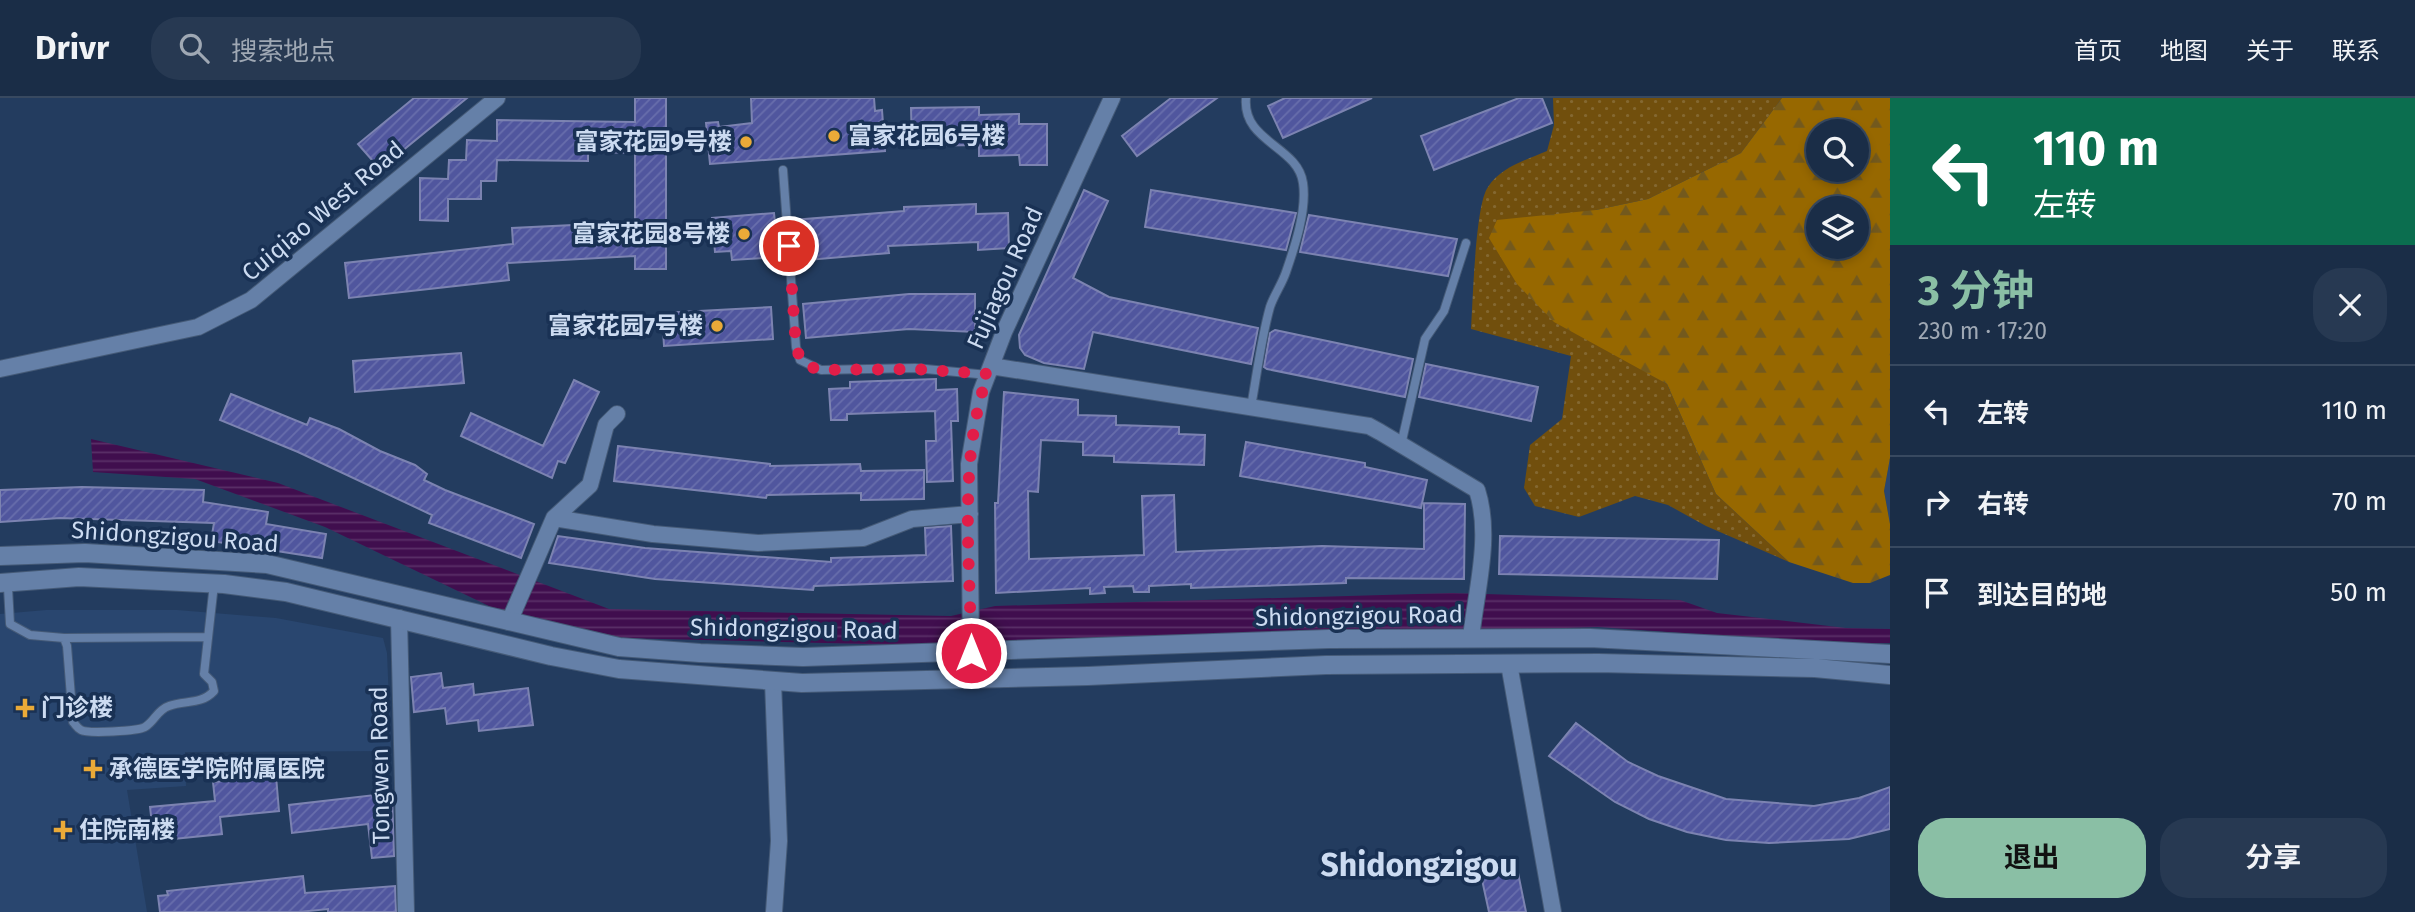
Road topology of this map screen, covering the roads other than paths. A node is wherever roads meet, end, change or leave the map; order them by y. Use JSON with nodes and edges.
{"nodes":[{"id":1,"x":497,"y":98,"type":"edge"},
{"id":2,"x":1112,"y":98,"type":"edge"},
{"id":3,"x":1246,"y":98,"type":"edge"},
{"id":4,"x":783,"y":170,"type":"dead end"},
{"id":5,"x":1466,"y":243,"type":"dead end"},
{"id":6,"x":0,"y":369,"type":"edge"},
{"id":7,"x":989,"y":370,"type":"junction"},
{"id":8,"x":1251,"y":407,"type":"junction"},
{"id":9,"x":617,"y":414,"type":"dead end"},
{"id":10,"x":1401,"y":444,"type":"junction"},
{"id":11,"x":970,"y":514,"type":"junction"},
{"id":12,"x":554,"y":518,"type":"junction"},
{"id":13,"x":0,"y":556,"type":"edge"},
{"id":14,"x":214,"y":583,"type":"junction"},
{"id":15,"x":4,"y":586,"type":"edge"},
{"id":16,"x":400,"y":618,"type":"junction"},
{"id":17,"x":511,"y":618,"type":"junction"},
{"id":18,"x":1471,"y":636,"type":"junction"},
{"id":19,"x":207,"y":637,"type":"junction"},
{"id":20,"x":64,"y":638,"type":"junction"},
{"id":21,"x":971,"y":650,"type":"junction"},
{"id":22,"x":1890,"y":654,"type":"edge"},
{"id":23,"x":1509,"y":664,"type":"junction"},
{"id":24,"x":1890,"y":675,"type":"edge"},
{"id":25,"x":773,"y":681,"type":"junction"},
{"id":26,"x":406,"y":912,"type":"edge"},
{"id":27,"x":774,"y":912,"type":"edge"},
{"id":28,"x":1553,"y":912,"type":"edge"}],
"edges":[{"from":1,"to":6,"type":"street","name":"Cuiqiao West Road"},
{"from":2,"to":7,"type":"street","name":"Fujiagou Road"},
{"from":3,"to":8,"type":"lane"},
{"from":4,"to":7,"type":"lane"},
{"from":5,"to":10,"type":"lane"},
{"from":7,"to":8,"type":"street"},
{"from":7,"to":11,"type":"street","name":"Fujiagou Road"},
{"from":8,"to":10,"type":"street"},
{"from":9,"to":12,"type":"street"},
{"from":10,"to":18,"type":"street"},
{"from":11,"to":12,"type":"street"},
{"from":11,"to":21,"type":"street","name":"Fujiagou Road"},
{"from":12,"to":17,"type":"street"},
{"from":13,"to":17,"type":"main road","name":"Shidongzigou Road"},
{"from":14,"to":15,"type":"main road","name":"Shidongzigou Road"},
{"from":14,"to":16,"type":"main road","name":"Shidongzigou Road"},
{"from":14,"to":19,"type":"lane"},
{"from":15,"to":20,"type":"lane"},
{"from":16,"to":25,"type":"main road","name":"Shidongzigou Road"},
{"from":16,"to":26,"type":"street","name":"Tongwen Road"},
{"from":17,"to":21,"type":"main road","name":"Shidongzigou Road"},
{"from":18,"to":21,"type":"main road","name":"Shidongzigou Road"},
{"from":18,"to":22,"type":"main road","name":"Shidongzigou Road"},
{"from":19,"to":20,"type":"lane"},
{"from":19,"to":20,"type":"lane"},
{"from":23,"to":24,"type":"main road","name":"Shidongzigou Road"},
{"from":23,"to":25,"type":"main road","name":"Shidongzigou Road"},
{"from":23,"to":28,"type":"street"},
{"from":25,"to":27,"type":"street"}]}
